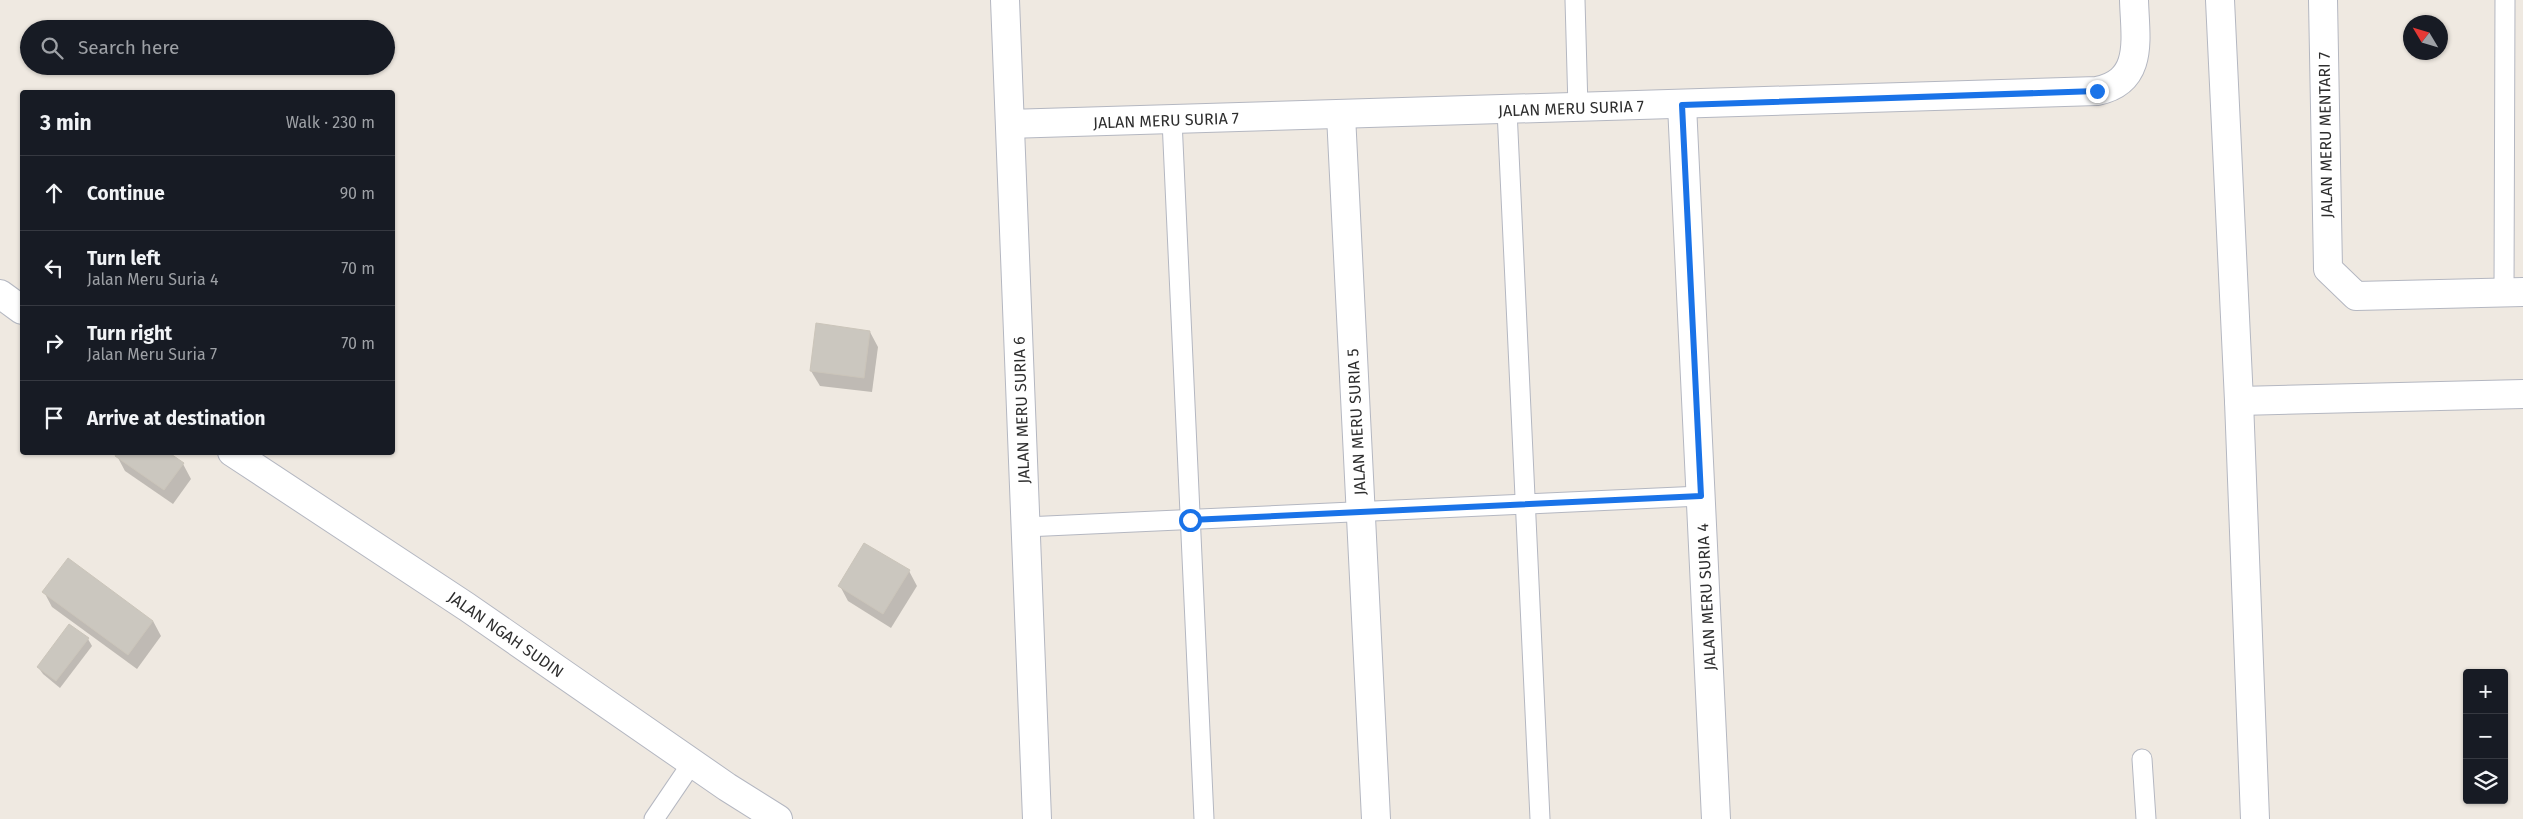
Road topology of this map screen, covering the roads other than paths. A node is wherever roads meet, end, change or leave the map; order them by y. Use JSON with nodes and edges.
{"nodes":[{"id":1,"x":1005,"y":0,"type":"edge"},
{"id":2,"x":1575,"y":0,"type":"edge"},
{"id":3,"x":2134,"y":0,"type":"edge"},
{"id":4,"x":2220,"y":0,"type":"edge"},
{"id":5,"x":2323,"y":0,"type":"edge"},
{"id":6,"x":2505,"y":0,"type":"edge"},
{"id":7,"x":1682,"y":105,"type":"junction"},
{"id":8,"x":1578,"y":108,"type":"junction"},
{"id":9,"x":1507,"y":110,"type":"junction"},
{"id":10,"x":1341,"y":115,"type":"junction"},
{"id":11,"x":1172,"y":120,"type":"junction"},
{"id":12,"x":1010,"y":124,"type":"junction"},
{"id":13,"x":2513,"y":292,"type":"edge"},
{"id":14,"x":0,"y":294,"type":"edge"},
{"id":15,"x":20,"y":309,"type":"edge"},
{"id":16,"x":2523,"y":394,"type":"edge"},
{"id":17,"x":2239,"y":400,"type":"junction"},
{"id":18,"x":237,"y":455,"type":"edge"},
{"id":19,"x":1701,"y":496,"type":"junction"},
{"id":20,"x":1525,"y":504,"type":"junction"},
{"id":21,"x":1361,"y":512,"type":"junction"},
{"id":22,"x":1190,"y":520,"type":"junction"},
{"id":23,"x":1025,"y":527,"type":"junction"},
{"id":24,"x":2142,"y":759,"type":"dead end"},
{"id":25,"x":692,"y":763,"type":"junction"},
{"id":26,"x":654,"y":819,"type":"edge"},
{"id":27,"x":778,"y":819,"type":"edge"},
{"id":28,"x":1037,"y":819,"type":"edge"},
{"id":29,"x":1204,"y":819,"type":"edge"},
{"id":30,"x":1376,"y":819,"type":"edge"},
{"id":31,"x":1540,"y":819,"type":"edge"},
{"id":32,"x":1716,"y":819,"type":"edge"},
{"id":33,"x":2146,"y":819,"type":"edge"},
{"id":34,"x":2255,"y":819,"type":"edge"}],
"edges":[{"from":1,"to":12,"type":"street","name":"JALAN MERU SURIA 6"},
{"from":2,"to":8,"type":"lane"},
{"from":3,"to":7,"type":"street","name":"JALAN MERU SURIA 7"},
{"from":4,"to":17,"type":"street"},
{"from":5,"to":13,"type":"street","name":"JALAN MERU MENTARI 7"},
{"from":6,"to":13,"type":"lane"},
{"from":7,"to":8,"type":"street","name":"JALAN MERU SURIA 7"},
{"from":7,"to":19,"type":"street","name":"JALAN MERU SURIA 4"},
{"from":8,"to":9,"type":"street","name":"JALAN MERU SURIA 7"},
{"from":9,"to":10,"type":"street","name":"JALAN MERU SURIA 7"},
{"from":9,"to":20,"type":"lane"},
{"from":10,"to":11,"type":"street","name":"JALAN MERU SURIA 7"},
{"from":10,"to":21,"type":"street","name":"JALAN MERU SURIA 5"},
{"from":11,"to":12,"type":"street","name":"JALAN MERU SURIA 7"},
{"from":11,"to":22,"type":"lane"},
{"from":12,"to":23,"type":"street","name":"JALAN MERU SURIA 6"},
{"from":14,"to":15,"type":"street"},
{"from":16,"to":17,"type":"street"},
{"from":17,"to":34,"type":"street"},
{"from":18,"to":25,"type":"street","name":"JALAN NGAH SUDIN"},
{"from":19,"to":20,"type":"lane"},
{"from":19,"to":32,"type":"street","name":"JALAN MERU SURIA 4"},
{"from":20,"to":21,"type":"lane"},
{"from":20,"to":31,"type":"lane"},
{"from":21,"to":22,"type":"lane"},
{"from":21,"to":30,"type":"street","name":"JALAN MERU SURIA 5"},
{"from":22,"to":23,"type":"lane"},
{"from":22,"to":29,"type":"lane"},
{"from":23,"to":28,"type":"street","name":"JALAN MERU SURIA 6"},
{"from":24,"to":33,"type":"lane"},
{"from":25,"to":26,"type":"lane"},
{"from":25,"to":27,"type":"street","name":"JALAN NGAH SUDIN"}]}
